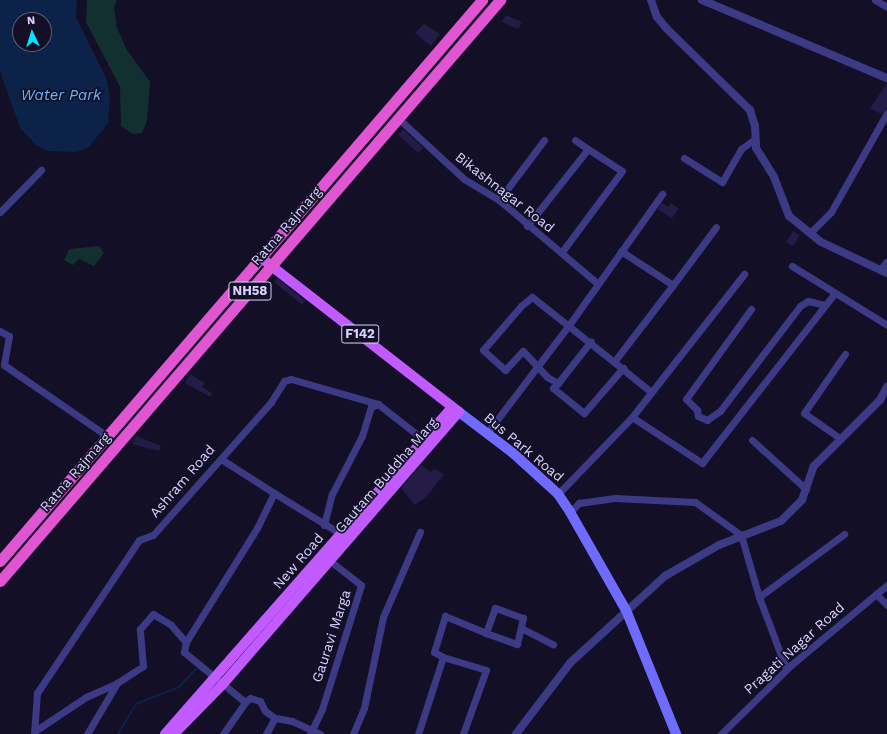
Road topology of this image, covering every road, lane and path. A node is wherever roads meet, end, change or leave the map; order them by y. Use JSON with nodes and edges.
{"nodes":[{"id":1,"x":482,"y":0,"type":"edge"},
{"id":2,"x":500,"y":0,"type":"edge"},
{"id":3,"x":651,"y":0,"type":"edge"},
{"id":4,"x":702,"y":0,"type":"edge"},
{"id":5,"x":875,"y":0,"type":"edge"},
{"id":6,"x":887,"y":6,"type":"edge"},
{"id":7,"x":417,"y":77,"type":"junction"},
{"id":8,"x":887,"y":78,"type":"edge"},
{"id":9,"x":427,"y":84,"type":"junction"},
{"id":10,"x":887,"y":113,"type":"edge"},
{"id":11,"x":399,"y":119,"type":"junction"},
{"id":12,"x":755,"y":139,"type":"junction"},
{"id":13,"x":544,"y":140,"type":"dead end"},
{"id":14,"x":575,"y":140,"type":"dead end"},
{"id":15,"x":588,"y":149,"type":"junction"},
{"id":16,"x":684,"y":158,"type":"dead end"},
{"id":17,"x":41,"y":170,"type":"dead end"},
{"id":18,"x":662,"y":194,"type":"dead end"},
{"id":19,"x":498,"y":200,"type":"junction"},
{"id":20,"x":0,"y":212,"type":"edge"},
{"id":21,"x":527,"y":226,"type":"junction"},
{"id":22,"x":716,"y":226,"type":"dead end"},
{"id":23,"x":810,"y":233,"type":"junction"},
{"id":24,"x":621,"y":251,"type":"junction"},
{"id":25,"x":561,"y":253,"type":"junction"},
{"id":26,"x":260,"y":257,"type":"junction"},
{"id":27,"x":887,"y":261,"type":"edge"},
{"id":28,"x":273,"y":265,"type":"junction"},
{"id":29,"x":792,"y":266,"type":"dead end"},
{"id":30,"x":884,"y":271,"type":"edge"},
{"id":31,"x":744,"y":274,"type":"dead end"},
{"id":32,"x":597,"y":283,"type":"junction"},
{"id":33,"x":673,"y":285,"type":"junction"},
{"id":34,"x":834,"y":294,"type":"junction"},
{"id":35,"x":825,"y":305,"type":"junction"},
{"id":36,"x":751,"y":309,"type":"dead end"},
{"id":37,"x":569,"y":325,"type":"junction"},
{"id":38,"x":887,"y":325,"type":"edge"},
{"id":39,"x":0,"y":331,"type":"edge"},
{"id":40,"x":591,"y":341,"type":"junction"},
{"id":41,"x":845,"y":354,"type":"dead end"},
{"id":42,"x":614,"y":362,"type":"junction"},
{"id":43,"x":538,"y":365,"type":"junction"},
{"id":44,"x":2,"y":367,"type":"edge"},
{"id":45,"x":622,"y":368,"type":"junction"},
{"id":46,"x":558,"y":383,"type":"junction"},
{"id":47,"x":887,"y":387,"type":"edge"},
{"id":48,"x":651,"y":392,"type":"junction"},
{"id":49,"x":378,"y":404,"type":"junction"},
{"id":50,"x":456,"y":410,"type":"junction"},
{"id":51,"x":632,"y":417,"type":"junction"},
{"id":52,"x":486,"y":433,"type":"junction"},
{"id":53,"x":107,"y":436,"type":"junction"},
{"id":54,"x":841,"y":439,"type":"junction"},
{"id":55,"x":424,"y":440,"type":"junction"},
{"id":56,"x":752,"y":440,"type":"dead end"},
{"id":57,"x":221,"y":459,"type":"junction"},
{"id":58,"x":806,"y":489,"type":"junction"},
{"id":59,"x":274,"y":493,"type":"junction"},
{"id":60,"x":558,"y":494,"type":"junction"},
{"id":61,"x":570,"y":512,"type":"junction"},
{"id":62,"x":324,"y":525,"type":"junction"},
{"id":63,"x":420,"y":532,"type":"dead end"},
{"id":64,"x":340,"y":534,"type":"junction"},
{"id":65,"x":844,"y":534,"type":"dead end"},
{"id":66,"x":741,"y":535,"type":"junction"},
{"id":67,"x":0,"y":561,"type":"edge"},
{"id":68,"x":330,"y":561,"type":"junction"},
{"id":69,"x":0,"y":581,"type":"edge"},
{"id":70,"x":887,"y":585,"type":"edge"},
{"id":71,"x":876,"y":594,"type":"junction"},
{"id":72,"x":759,"y":597,"type":"junction"},
{"id":73,"x":887,"y":605,"type":"edge"},
{"id":74,"x":626,"y":610,"type":"junction"},
{"id":75,"x":521,"y":628,"type":"junction"},
{"id":76,"x":486,"y":633,"type":"junction"},
{"id":77,"x":186,"y":642,"type":"junction"},
{"id":78,"x":553,"y":644,"type":"dead end"},
{"id":79,"x":443,"y":656,"type":"junction"},
{"id":80,"x":786,"y":669,"type":"junction"},
{"id":81,"x":214,"y":678,"type":"junction"},
{"id":82,"x":117,"y":683,"type":"junction"},
{"id":83,"x":223,"y":684,"type":"junction"},
{"id":84,"x":245,"y":702,"type":"junction"},
{"id":85,"x":275,"y":718,"type":"junction"},
{"id":86,"x":311,"y":732,"type":"edge"},
{"id":87,"x":35,"y":733,"type":"edge"},
{"id":88,"x":87,"y":734,"type":"edge"},
{"id":89,"x":165,"y":734,"type":"edge"},
{"id":90,"x":174,"y":734,"type":"edge"},
{"id":91,"x":223,"y":734,"type":"edge"},
{"id":92,"x":266,"y":734,"type":"edge"},
{"id":93,"x":320,"y":734,"type":"edge"},
{"id":94,"x":353,"y":734,"type":"edge"},
{"id":95,"x":418,"y":734,"type":"edge"},
{"id":96,"x":463,"y":734,"type":"edge"},
{"id":97,"x":516,"y":734,"type":"edge"},
{"id":98,"x":676,"y":734,"type":"edge"},
{"id":99,"x":721,"y":734,"type":"edge"}],
"edges":[{"from":1,"to":7,"type":"highway","name":"Ratna Rajmarg","number":"NH58"},
{"from":2,"to":9,"type":"highway","name":"Ratna Rajmarg","number":"NH58"},
{"from":3,"to":12,"type":"street"},
{"from":4,"to":8,"type":"street"},
{"from":5,"to":6,"type":"street"},
{"from":7,"to":9,"type":"highway"},
{"from":7,"to":26,"type":"highway","name":"Ratna Rajmarg","number":"NH58"},
{"from":9,"to":11,"type":"highway","name":"Ratna Rajmarg","number":"NH58"},
{"from":10,"to":23,"type":"street"},
{"from":11,"to":19,"type":"street","name":"Bikashnagar Road"},
{"from":11,"to":28,"type":"highway","name":"Ratna Rajmarg","number":"NH58"},
{"from":12,"to":16,"type":"street"},
{"from":12,"to":23,"type":"street"},
{"from":13,"to":19,"type":"street"},
{"from":14,"to":15,"type":"street"},
{"from":15,"to":21,"type":"street"},
{"from":15,"to":25,"type":"street"},
{"from":17,"to":20,"type":"street"},
{"from":18,"to":24,"type":"street"},
{"from":19,"to":21,"type":"street","name":"Bikashnagar Road"},
{"from":21,"to":25,"type":"street","name":"Bikashnagar Road"},
{"from":22,"to":33,"type":"street"},
{"from":23,"to":30,"type":"street"},
{"from":24,"to":32,"type":"street"},
{"from":24,"to":33,"type":"street"},
{"from":25,"to":32,"type":"street","name":"Bikashnagar Road"},
{"from":26,"to":28,"type":"main road","name":"Bus Park Road","number":"F142"},
{"from":26,"to":53,"type":"highway","name":"Ratna Rajmarg","number":"NH58"},
{"from":27,"to":30,"type":"street"},
{"from":28,"to":50,"type":"main road","name":"Bus Park Road","number":"F142"},
{"from":28,"to":69,"type":"highway","name":"Ratna Rajmarg","number":"NH58"},
{"from":29,"to":34,"type":"street"},
{"from":31,"to":48,"type":"street"},
{"from":32,"to":37,"type":"street"},
{"from":33,"to":42,"type":"street"},
{"from":34,"to":35,"type":"street"},
{"from":34,"to":38,"type":"street"},
{"from":35,"to":36,"type":"street"},
{"from":35,"to":51,"type":"street"},
{"from":37,"to":40,"type":"street"},
{"from":37,"to":43,"type":"street"},
{"from":37,"to":43,"type":"street"},
{"from":39,"to":44,"type":"street"},
{"from":40,"to":42,"type":"street"},
{"from":40,"to":46,"type":"street"},
{"from":41,"to":54,"type":"street"},
{"from":42,"to":45,"type":"street"},
{"from":43,"to":46,"type":"street"},
{"from":43,"to":52,"type":"street"},
{"from":44,"to":53,"type":"street"},
{"from":45,"to":46,"type":"street"},
{"from":45,"to":48,"type":"street"},
{"from":47,"to":54,"type":"street"},
{"from":48,"to":51,"type":"street"},
{"from":49,"to":55,"type":"street","name":"Ashram Road"},
{"from":49,"to":57,"type":"street","name":"Ashram Road"},
{"from":49,"to":62,"type":"street"},
{"from":50,"to":52,"type":"main road","name":"Bus Park Road"},
{"from":50,"to":55,"type":"main road","name":"New Road"},
{"from":50,"to":68,"type":"main road","name":"Gautam Buddha Marg"},
{"from":51,"to":60,"type":"street"},
{"from":52,"to":60,"type":"main road","name":"Bus Park Road"},
{"from":53,"to":67,"type":"highway","name":"Ratna Rajmarg","number":"NH58"},
{"from":54,"to":58,"type":"street"},
{"from":55,"to":64,"type":"main road","name":"New Road"},
{"from":56,"to":58,"type":"street"},
{"from":57,"to":59,"type":"street"},
{"from":57,"to":87,"type":"street","name":"Ashram Road"},
{"from":58,"to":66,"type":"street"},
{"from":59,"to":62,"type":"street"},
{"from":59,"to":77,"type":"street"},
{"from":60,"to":61,"type":"main road","name":"Bus Park Road"},
{"from":61,"to":66,"type":"street"},
{"from":61,"to":74,"type":"main road","name":"Bus Park Road"},
{"from":62,"to":64,"type":"street"},
{"from":63,"to":94,"type":"street"},
{"from":64,"to":81,"type":"main road","name":"New Road"},
{"from":65,"to":72,"type":"street"},
{"from":66,"to":72,"type":"street"},
{"from":66,"to":74,"type":"street"},
{"from":68,"to":83,"type":"main road","name":"Gautam Buddha Marg"},
{"from":68,"to":86,"type":"street","name":"Gauravi Marga"},
{"from":70,"to":71,"type":"street","name":"Pragati Nagar Road"},
{"from":71,"to":73,"type":"street"},
{"from":71,"to":80,"type":"street","name":"Pragati Nagar Road"},
{"from":72,"to":80,"type":"street"},
{"from":74,"to":97,"type":"street"},
{"from":74,"to":98,"type":"main road","name":"Bus Park Road"},
{"from":75,"to":76,"type":"street"},
{"from":75,"to":76,"type":"street"},
{"from":75,"to":78,"type":"street"},
{"from":76,"to":79,"type":"street"},
{"from":77,"to":81,"type":"street"},
{"from":77,"to":82,"type":"street"},
{"from":79,"to":95,"type":"street"},
{"from":79,"to":96,"type":"street"},
{"from":80,"to":99,"type":"street","name":"Pragati Nagar Road"},
{"from":81,"to":83,"type":"street"},
{"from":81,"to":89,"type":"main road","name":"New Road"},
{"from":82,"to":87,"type":"street"},
{"from":82,"to":88,"type":"street"},
{"from":83,"to":84,"type":"street"},
{"from":83,"to":90,"type":"main road","name":"Gautam Buddha Marg"},
{"from":84,"to":85,"type":"street"},
{"from":84,"to":91,"type":"street"},
{"from":85,"to":86,"type":"street"},
{"from":85,"to":92,"type":"street"},
{"from":86,"to":93,"type":"street"}]}
